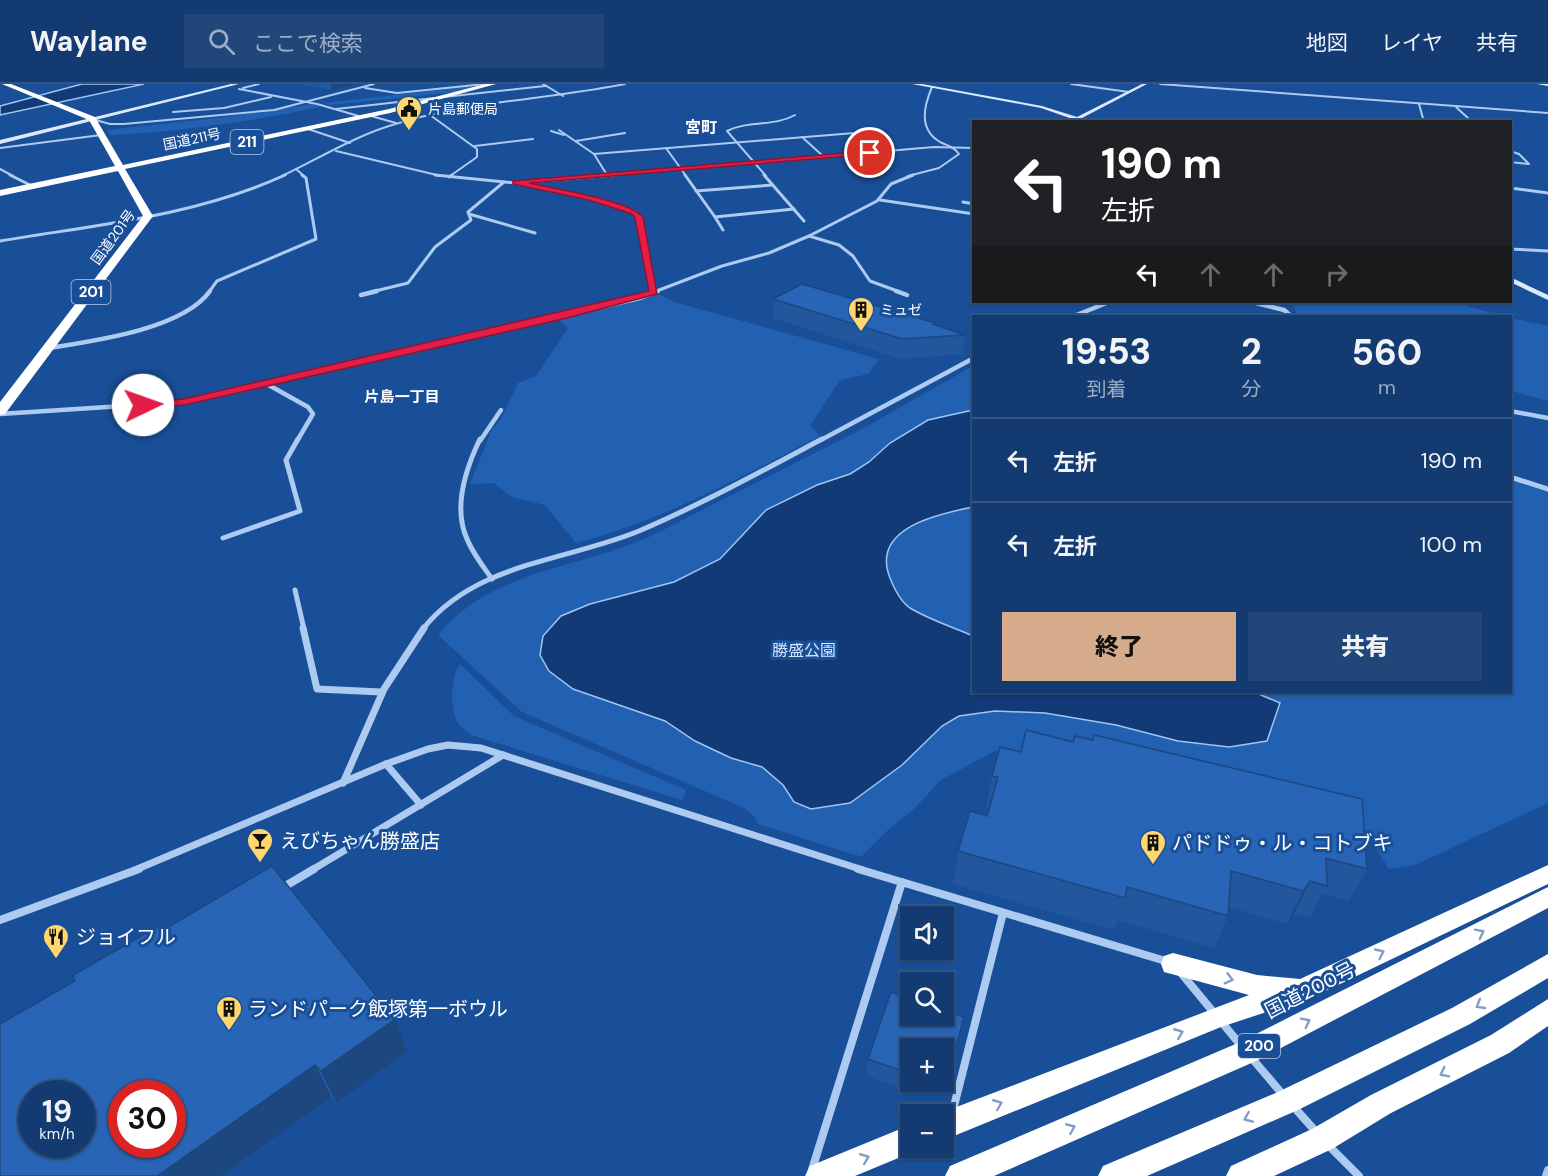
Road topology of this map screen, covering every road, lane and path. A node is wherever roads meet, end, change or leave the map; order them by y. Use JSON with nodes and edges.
{"nodes":[{"id":1,"x":5,"y":84,"type":"edge"},
{"id":2,"x":237,"y":84,"type":"edge"},
{"id":3,"x":259,"y":84,"type":"edge"},
{"id":4,"x":374,"y":84,"type":"edge"},
{"id":5,"x":485,"y":84,"type":"edge"},
{"id":6,"x":493,"y":84,"type":"edge"},
{"id":7,"x":625,"y":84,"type":"edge"},
{"id":8,"x":918,"y":84,"type":"edge"},
{"id":9,"x":1071,"y":84,"type":"edge"},
{"id":10,"x":1145,"y":84,"type":"edge"},
{"id":11,"x":1160,"y":84,"type":"edge"},
{"id":12,"x":1539,"y":84,"type":"edge"},
{"id":13,"x":544,"y":85,"type":"edge"},
{"id":14,"x":1548,"y":85,"type":"edge"},
{"id":15,"x":362,"y":87,"type":"junction"},
{"id":16,"x":932,"y":87,"type":"junction"},
{"id":17,"x":1129,"y":92,"type":"junction"},
{"id":18,"x":274,"y":96,"type":"junction"},
{"id":19,"x":563,"y":96,"type":"junction"},
{"id":20,"x":447,"y":97,"type":"junction"},
{"id":21,"x":308,"y":102,"type":"junction"},
{"id":22,"x":1419,"y":104,"type":"junction"},
{"id":23,"x":1456,"y":107,"type":"junction"},
{"id":24,"x":336,"y":109,"type":"junction"},
{"id":25,"x":1050,"y":109,"type":"junction"},
{"id":26,"x":1097,"y":109,"type":"junction"},
{"id":27,"x":173,"y":112,"type":"dead end"},
{"id":28,"x":1548,"y":113,"type":"edge"},
{"id":29,"x":430,"y":115,"type":"junction"},
{"id":30,"x":795,"y":115,"type":"dead end"},
{"id":31,"x":366,"y":117,"type":"junction"},
{"id":32,"x":90,"y":118,"type":"junction"},
{"id":33,"x":1078,"y":118,"type":"junction"},
{"id":34,"x":1469,"y":119,"type":"dead end"},
{"id":35,"x":1083,"y":120,"type":"edge"},
{"id":36,"x":1423,"y":120,"type":"edge"},
{"id":37,"x":396,"y":124,"type":"junction"},
{"id":38,"x":308,"y":129,"type":"junction"},
{"id":39,"x":551,"y":130,"type":"dead end"},
{"id":40,"x":559,"y":130,"type":"dead end"},
{"id":41,"x":625,"y":134,"type":"dead end"},
{"id":42,"x":101,"y":135,"type":"junction"},
{"id":43,"x":565,"y":135,"type":"junction"},
{"id":44,"x":802,"y":137,"type":"junction"},
{"id":45,"x":533,"y":139,"type":"dead end"},
{"id":46,"x":576,"y":141,"type":"junction"},
{"id":47,"x":0,"y":142,"type":"edge"},
{"id":48,"x":735,"y":142,"type":"junction"},
{"id":49,"x":350,"y":143,"type":"junction"},
{"id":50,"x":475,"y":146,"type":"junction"},
{"id":51,"x":0,"y":147,"type":"edge"},
{"id":52,"x":954,"y":147,"type":"junction"},
{"id":53,"x":666,"y":148,"type":"junction"},
{"id":54,"x":972,"y":148,"type":"edge"},
{"id":55,"x":336,"y":151,"type":"junction"},
{"id":56,"x":894,"y":151,"type":"junction"},
{"id":57,"x":1512,"y":152,"type":"edge"},
{"id":58,"x":594,"y":154,"type":"junction"},
{"id":59,"x":824,"y":157,"type":"junction"},
{"id":60,"x":1512,"y":162,"type":"edge"},
{"id":61,"x":753,"y":163,"type":"junction"},
{"id":62,"x":119,"y":168,"type":"junction"},
{"id":63,"x":0,"y":169,"type":"edge"},
{"id":64,"x":681,"y":169,"type":"junction"},
{"id":65,"x":296,"y":170,"type":"junction"},
{"id":66,"x":607,"y":175,"type":"junction"},
{"id":67,"x":449,"y":178,"type":"junction"},
{"id":68,"x":504,"y":182,"type":"junction"},
{"id":69,"x":516,"y":183,"type":"junction"},
{"id":70,"x":772,"y":185,"type":"junction"},
{"id":71,"x":32,"y":186,"type":"junction"},
{"id":72,"x":1512,"y":188,"type":"edge"},
{"id":73,"x":696,"y":191,"type":"junction"},
{"id":74,"x":0,"y":193,"type":"edge"},
{"id":75,"x":1548,"y":193,"type":"edge"},
{"id":76,"x":880,"y":200,"type":"junction"},
{"id":77,"x":963,"y":202,"type":"dead end"},
{"id":78,"x":972,"y":204,"type":"edge"},
{"id":79,"x":794,"y":209,"type":"junction"},
{"id":80,"x":469,"y":214,"type":"junction"},
{"id":81,"x":972,"y":214,"type":"edge"},
{"id":82,"x":148,"y":216,"type":"junction"},
{"id":83,"x":715,"y":217,"type":"junction"},
{"id":84,"x":804,"y":221,"type":"dead end"},
{"id":85,"x":723,"y":230,"type":"dead end"},
{"id":86,"x":535,"y":233,"type":"dead end"},
{"id":87,"x":809,"y":236,"type":"junction"},
{"id":88,"x":0,"y":241,"type":"edge"},
{"id":89,"x":1512,"y":249,"type":"edge"},
{"id":90,"x":1548,"y":252,"type":"edge"},
{"id":91,"x":1512,"y":280,"type":"edge"},
{"id":92,"x":654,"y":293,"type":"junction"},
{"id":93,"x":907,"y":294,"type":"dead end"},
{"id":94,"x":361,"y":296,"type":"dead end"},
{"id":95,"x":1548,"y":298,"type":"edge"},
{"id":96,"x":1106,"y":303,"type":"edge"},
{"id":97,"x":1256,"y":303,"type":"edge"},
{"id":98,"x":1076,"y":315,"type":"edge"},
{"id":99,"x":1290,"y":315,"type":"edge"},
{"id":100,"x":49,"y":348,"type":"junction"},
{"id":101,"x":972,"y":359,"type":"edge"},
{"id":102,"x":265,"y":383,"type":"junction"},
{"id":103,"x":4,"y":403,"type":"edge"},
{"id":104,"x":501,"y":410,"type":"dead end"},
{"id":105,"x":1512,"y":411,"type":"edge"},
{"id":106,"x":0,"y":413,"type":"edge"},
{"id":107,"x":1548,"y":418,"type":"edge"},
{"id":108,"x":1512,"y":478,"type":"edge"},
{"id":109,"x":1548,"y":489,"type":"edge"},
{"id":110,"x":223,"y":538,"type":"dead end"},
{"id":111,"x":492,"y":579,"type":"junction"},
{"id":112,"x":295,"y":591,"type":"dead end"},
{"id":113,"x":381,"y":692,"type":"junction"},
{"id":114,"x":503,"y":755,"type":"junction"},
{"id":115,"x":386,"y":764,"type":"junction"},
{"id":116,"x":343,"y":783,"type":"junction"},
{"id":117,"x":421,"y":805,"type":"junction"},
{"id":118,"x":1548,"y":874,"type":"edge"},
{"id":119,"x":902,"y":882,"type":"junction"},
{"id":120,"x":277,"y":891,"type":"edge"},
{"id":121,"x":1548,"y":897,"type":"edge"},
{"id":122,"x":1003,"y":913,"type":"junction"},
{"id":123,"x":0,"y":920,"type":"edge"},
{"id":124,"x":1173,"y":964,"type":"junction"},
{"id":125,"x":1548,"y":965,"type":"edge"},
{"id":126,"x":1306,"y":988,"type":"junction"},
{"id":127,"x":1548,"y":1011,"type":"edge"},
{"id":128,"x":1217,"y":1017,"type":"junction"},
{"id":129,"x":1247,"y":1052,"type":"junction"},
{"id":130,"x":1288,"y":1101,"type":"junction"},
{"id":131,"x":953,"y":1104,"type":"edge"},
{"id":132,"x":954,"y":1122,"type":"edge"},
{"id":133,"x":1322,"y":1139,"type":"junction"},
{"id":134,"x":900,"y":1143,"type":"edge"},
{"id":135,"x":1548,"y":1170,"type":"edge"},
{"id":136,"x":810,"y":1176,"type":"edge"},
{"id":137,"x":820,"y":1176,"type":"edge"},
{"id":138,"x":960,"y":1176,"type":"edge"},
{"id":139,"x":1113,"y":1176,"type":"edge"},
{"id":140,"x":1242,"y":1176,"type":"edge"},
{"id":141,"x":1359,"y":1176,"type":"edge"},
{"id":142,"x":1546,"y":1176,"type":"edge"}],
"edges":[{"from":1,"to":32,"type":"highway"},
{"from":2,"to":32,"type":"street"},
{"from":3,"to":18,"type":"street"},
{"from":4,"to":15,"type":"street"},
{"from":5,"to":15,"type":"street"},
{"from":6,"to":20,"type":"highway","name":"国道211号","number":"211"},
{"from":7,"to":19,"type":"street"},
{"from":8,"to":16,"type":"street"},
{"from":9,"to":17,"type":"street"},
{"from":10,"to":17,"type":"street"},
{"from":11,"to":22,"type":"street"},
{"from":12,"to":14,"type":"street"},
{"from":13,"to":19,"type":"street"},
{"from":13,"to":20,"type":"street"},
{"from":15,"to":21,"type":"street"},
{"from":16,"to":25,"type":"street"},
{"from":16,"to":52,"type":"street"},
{"from":17,"to":26,"type":"street"},
{"from":18,"to":21,"type":"street"},
{"from":18,"to":27,"type":"street"},
{"from":19,"to":29,"type":"street"},
{"from":20,"to":24,"type":"street"},
{"from":20,"to":31,"type":"highway","name":"国道211号","number":"211"},
{"from":21,"to":24,"type":"street"},
{"from":21,"to":32,"type":"street"},
{"from":22,"to":23,"type":"street"},
{"from":22,"to":36,"type":"street"},
{"from":23,"to":28,"type":"street"},
{"from":23,"to":34,"type":"street"},
{"from":24,"to":31,"type":"street"},
{"from":25,"to":26,"type":"street"},
{"from":25,"to":33,"type":"street"},
{"from":26,"to":33,"type":"street"},
{"from":29,"to":37,"type":"street"},
{"from":29,"to":50,"type":"street"},
{"from":30,"to":48,"type":"street"},
{"from":31,"to":37,"type":"street"},
{"from":31,"to":38,"type":"highway","name":"国道211号","number":"211"},
{"from":32,"to":42,"type":"highway","name":"国道201号"},
{"from":32,"to":47,"type":"street"},
{"from":33,"to":35,"type":"street"},
{"from":37,"to":49,"type":"street"},
{"from":38,"to":49,"type":"street"},
{"from":38,"to":62,"type":"highway","name":"国道211号","number":"211"},
{"from":39,"to":43,"type":"street"},
{"from":40,"to":43,"type":"street"},
{"from":41,"to":46,"type":"street"},
{"from":42,"to":51,"type":"street"},
{"from":42,"to":62,"type":"highway","name":"国道201号"},
{"from":43,"to":46,"type":"street"},
{"from":44,"to":48,"type":"street"},
{"from":44,"to":56,"type":"street"},
{"from":44,"to":59,"type":"street"},
{"from":45,"to":50,"type":"street"},
{"from":46,"to":58,"type":"street"},
{"from":48,"to":53,"type":"street"},
{"from":48,"to":61,"type":"street"},
{"from":49,"to":55,"type":"street"},
{"from":50,"to":67,"type":"street"},
{"from":52,"to":54,"type":"street"},
{"from":52,"to":56,"type":"street"},
{"from":52,"to":76,"type":"street"},
{"from":53,"to":58,"type":"street"},
{"from":53,"to":64,"type":"street"},
{"from":55,"to":65,"type":"street"},
{"from":55,"to":67,"type":"street"},
{"from":56,"to":59,"type":"street"},
{"from":57,"to":60,"type":"street"},
{"from":58,"to":66,"type":"street"},
{"from":59,"to":61,"type":"street"},
{"from":61,"to":64,"type":"street"},
{"from":61,"to":70,"type":"street"},
{"from":62,"to":71,"type":"highway","name":"国道211号","number":"211"},
{"from":62,"to":82,"type":"highway","name":"国道201号"},
{"from":63,"to":71,"type":"street"},
{"from":64,"to":66,"type":"street"},
{"from":64,"to":73,"type":"street"},
{"from":65,"to":82,"type":"street"},
{"from":65,"to":100,"type":"street"},
{"from":66,"to":69,"type":"street"},
{"from":67,"to":68,"type":"street"},
{"from":68,"to":69,"type":"street"},
{"from":68,"to":80,"type":"street"},
{"from":69,"to":92,"type":"street"},
{"from":70,"to":73,"type":"street"},
{"from":70,"to":79,"type":"street"},
{"from":71,"to":74,"type":"highway","name":"国道211号","number":"211"},
{"from":72,"to":75,"type":"street"},
{"from":73,"to":83,"type":"street"},
{"from":76,"to":81,"type":"street"},
{"from":76,"to":87,"type":"street"},
{"from":77,"to":78,"type":"street"},
{"from":79,"to":83,"type":"street"},
{"from":79,"to":84,"type":"street"},
{"from":80,"to":86,"type":"street"},
{"from":80,"to":94,"type":"street"},
{"from":82,"to":88,"type":"street"},
{"from":82,"to":100,"type":"highway","name":"国道201号","number":"201"},
{"from":83,"to":85,"type":"street"},
{"from":87,"to":92,"type":"street"},
{"from":87,"to":93,"type":"street"},
{"from":89,"to":90,"type":"street"},
{"from":91,"to":95,"type":"street"},
{"from":92,"to":102,"type":"street"},
{"from":96,"to":98,"type":"street"},
{"from":97,"to":99,"type":"street"},
{"from":100,"to":103,"type":"highway","name":"国道201号","number":"201"},
{"from":101,"to":111,"type":"street"},
{"from":102,"to":106,"type":"street"},
{"from":102,"to":110,"type":"street"},
{"from":103,"to":106,"type":"highway","name":"国道201号","number":"201"},
{"from":104,"to":111,"type":"street"},
{"from":105,"to":107,"type":"street"},
{"from":108,"to":109,"type":"street"},
{"from":111,"to":113,"type":"street"},
{"from":112,"to":113,"type":"street"},
{"from":113,"to":116,"type":"street"},
{"from":114,"to":115,"type":"street"},
{"from":114,"to":117,"type":"street"},
{"from":114,"to":119,"type":"street"},
{"from":115,"to":116,"type":"street"},
{"from":115,"to":117,"type":"street"},
{"from":116,"to":123,"type":"street"},
{"from":117,"to":120,"type":"street"},
{"from":126,"to":118,"type":"highway","one_way":true},
{"from":119,"to":122,"type":"street"},
{"from":119,"to":136,"type":"street"},
{"from":129,"to":121,"type":"highway","name":"国道200号","number":"200","one_way":true},
{"from":122,"to":124,"type":"street"},
{"from":122,"to":131,"type":"street"},
{"from":124,"to":126,"type":"highway","one_way":true},
{"from":124,"to":128,"type":"street"},
{"from":125,"to":130,"type":"highway","one_way":true},
{"from":126,"to":128,"type":"highway"},
{"from":127,"to":133,"type":"highway","one_way":true},
{"from":128,"to":129,"type":"street"},
{"from":132,"to":128,"type":"highway","one_way":true},
{"from":129,"to":130,"type":"street"},
{"from":138,"to":129,"type":"highway","name":"国道200号","number":"200","one_way":true},
{"from":130,"to":133,"type":"street"},
{"from":130,"to":139,"type":"highway","one_way":true},
{"from":133,"to":140,"type":"highway"},
{"from":133,"to":141,"type":"street"},
{"from":137,"to":134,"type":"highway","one_way":true},
{"from":135,"to":142,"type":"street"}]}
